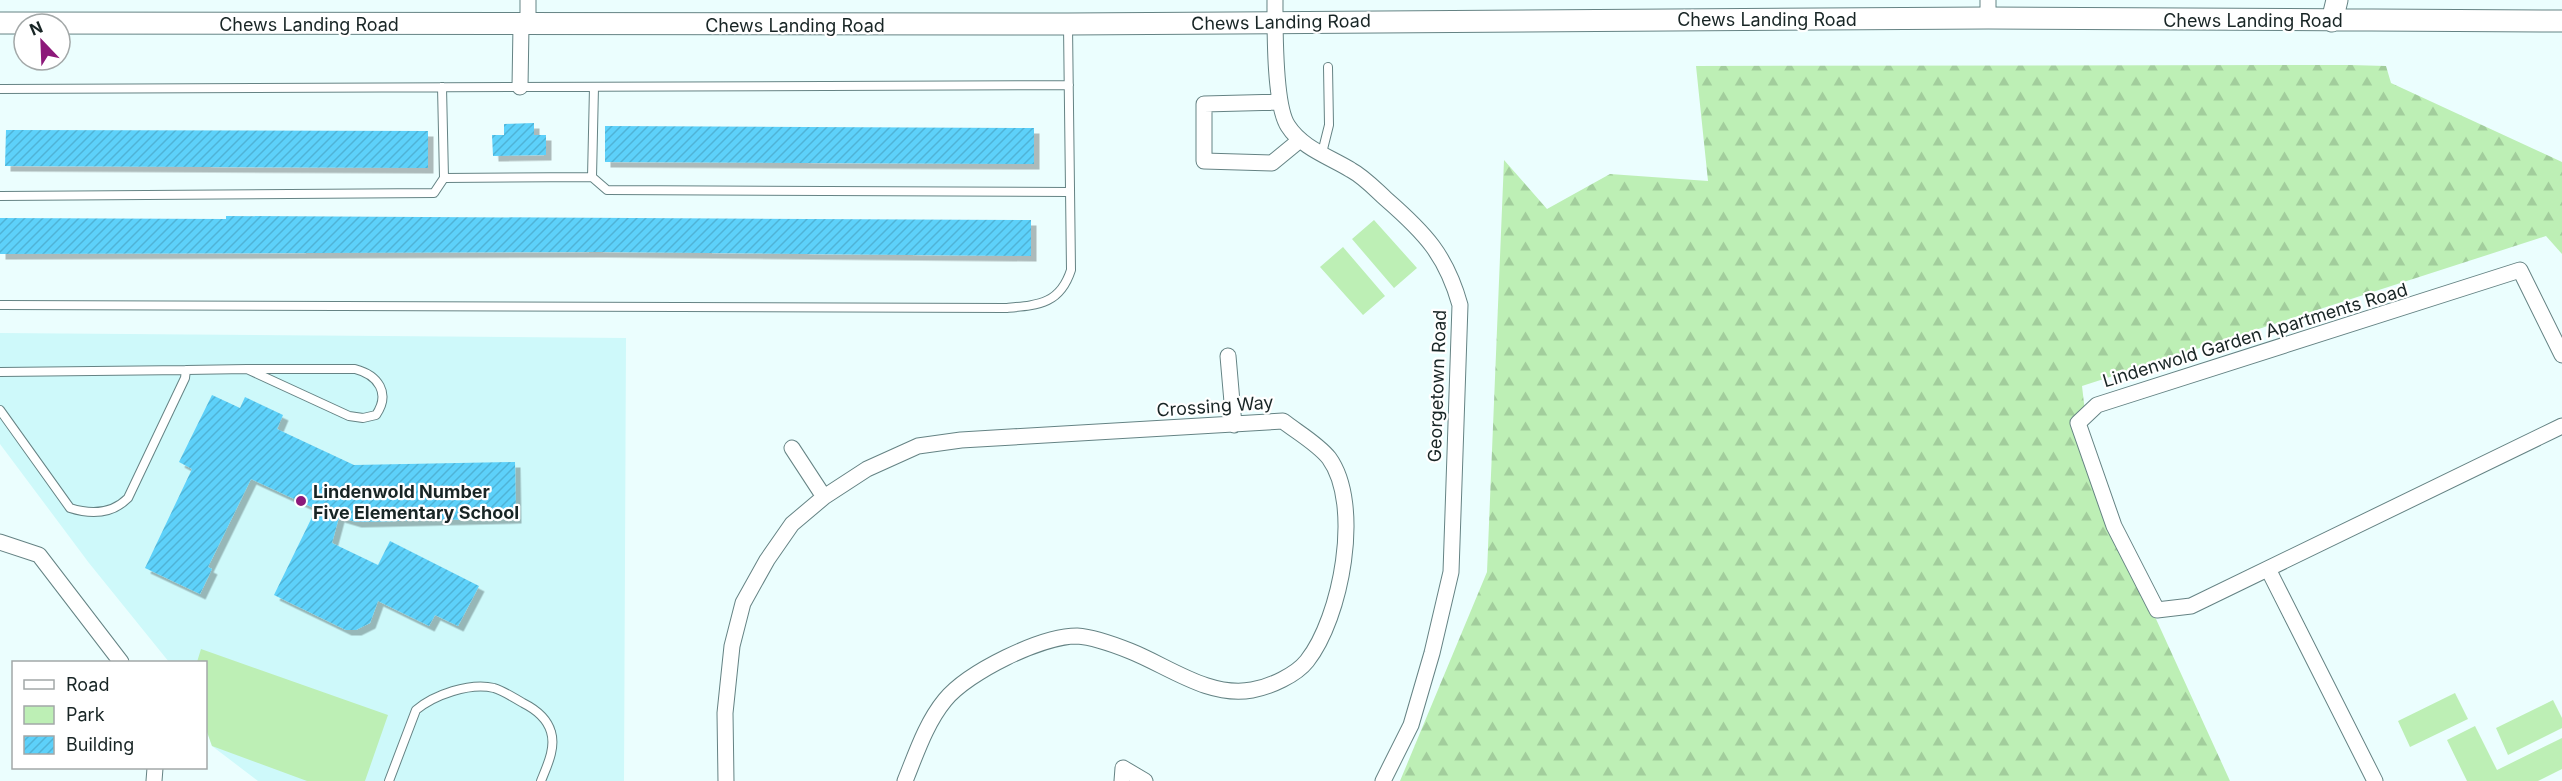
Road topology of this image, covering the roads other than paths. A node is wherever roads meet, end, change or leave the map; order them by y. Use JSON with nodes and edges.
{"nodes":[{"id":1,"x":528,"y":0,"type":"edge"},
{"id":2,"x":1275,"y":0,"type":"edge"},
{"id":3,"x":2337,"y":0,"type":"edge"},
{"id":4,"x":1988,"y":9,"type":"edge"},
{"id":5,"x":1275,"y":21,"type":"junction"},
{"id":6,"x":2331,"y":21,"type":"junction"},
{"id":7,"x":2562,"y":21,"type":"edge"},
{"id":8,"x":0,"y":23,"type":"edge"},
{"id":9,"x":1068,"y":24,"type":"junction"},
{"id":10,"x":524,"y":25,"type":"junction"},
{"id":11,"x":1328,"y":67,"type":"dead end"},
{"id":12,"x":1068,"y":85,"type":"junction"},
{"id":13,"x":442,"y":87,"type":"junction"},
{"id":14,"x":520,"y":87,"type":"junction"},
{"id":15,"x":594,"y":87,"type":"junction"},
{"id":16,"x":0,"y":89,"type":"edge"},
{"id":17,"x":1280,"y":102,"type":"junction"},
{"id":18,"x":1300,"y":140,"type":"junction"},
{"id":19,"x":1322,"y":153,"type":"junction"},
{"id":20,"x":592,"y":177,"type":"junction"},
{"id":21,"x":444,"y":178,"type":"junction"},
{"id":22,"x":1070,"y":192,"type":"junction"},
{"id":23,"x":0,"y":196,"type":"edge"},
{"id":24,"x":0,"y":305,"type":"edge"},
{"id":25,"x":2562,"y":355,"type":"edge"},
{"id":26,"x":1228,"y":356,"type":"dead end"},
{"id":27,"x":247,"y":369,"type":"junction"},
{"id":28,"x":186,"y":370,"type":"junction"},
{"id":29,"x":0,"y":372,"type":"edge"},
{"id":30,"x":0,"y":410,"type":"edge"},
{"id":31,"x":1234,"y":425,"type":"junction"},
{"id":32,"x":2562,"y":426,"type":"edge"},
{"id":33,"x":792,"y":448,"type":"dead end"},
{"id":34,"x":824,"y":497,"type":"junction"},
{"id":35,"x":0,"y":542,"type":"edge"},
{"id":36,"x":2268,"y":569,"type":"junction"},
{"id":37,"x":119,"y":661,"type":"edge"},
{"id":38,"x":1123,"y":775,"type":"edge"},
{"id":39,"x":389,"y":781,"type":"edge"},
{"id":40,"x":541,"y":781,"type":"edge"},
{"id":41,"x":726,"y":781,"type":"edge"},
{"id":42,"x":905,"y":781,"type":"edge"},
{"id":43,"x":1145,"y":781,"type":"edge"},
{"id":44,"x":1383,"y":781,"type":"edge"},
{"id":45,"x":2375,"y":781,"type":"edge"}],
"edges":[{"from":1,"to":10,"type":"street"},
{"from":2,"to":5,"type":"street","name":"Georgetown Road"},
{"from":3,"to":6,"type":"street"},
{"from":4,"to":5,"type":"street","name":"Chews Landing Road"},
{"from":4,"to":6,"type":"street","name":"Chews Landing Road"},
{"from":5,"to":9,"type":"street","name":"Chews Landing Road"},
{"from":5,"to":17,"type":"street","name":"Georgetown Road"},
{"from":6,"to":7,"type":"street","name":"Chews Landing Road"},
{"from":8,"to":10,"type":"street","name":"Chews Landing Road"},
{"from":9,"to":10,"type":"street","name":"Chews Landing Road"},
{"from":9,"to":12,"type":"lane"},
{"from":10,"to":14,"type":"street"},
{"from":11,"to":19,"type":"lane"},
{"from":12,"to":15,"type":"lane"},
{"from":12,"to":22,"type":"lane"},
{"from":13,"to":14,"type":"lane"},
{"from":13,"to":16,"type":"lane"},
{"from":13,"to":21,"type":"lane"},
{"from":14,"to":15,"type":"lane"},
{"from":15,"to":20,"type":"lane"},
{"from":17,"to":18,"type":"street","name":"Georgetown Road"},
{"from":17,"to":18,"type":"street"},
{"from":18,"to":19,"type":"street","name":"Georgetown Road"},
{"from":19,"to":44,"type":"street","name":"Georgetown Road"},
{"from":20,"to":21,"type":"lane"},
{"from":20,"to":22,"type":"lane"},
{"from":21,"to":23,"type":"lane"},
{"from":22,"to":24,"type":"lane"},
{"from":25,"to":36,"type":"street","name":"Lindenwold Garden Apartments Road"},
{"from":26,"to":31,"type":"street"},
{"from":27,"to":27,"type":"lane"},
{"from":27,"to":28,"type":"lane"},
{"from":28,"to":29,"type":"lane"},
{"from":28,"to":30,"type":"lane"},
{"from":31,"to":34,"type":"street","name":"Crossing Way"},
{"from":31,"to":42,"type":"street","name":"Crossing Way"},
{"from":32,"to":36,"type":"street","name":"Lindenwold Garden Apartments Road"},
{"from":33,"to":34,"type":"street"},
{"from":34,"to":41,"type":"street","name":"Crossing Way"},
{"from":35,"to":37,"type":"street"},
{"from":36,"to":45,"type":"street"},
{"from":38,"to":43,"type":"street"},
{"from":39,"to":40,"type":"lane"}]}
